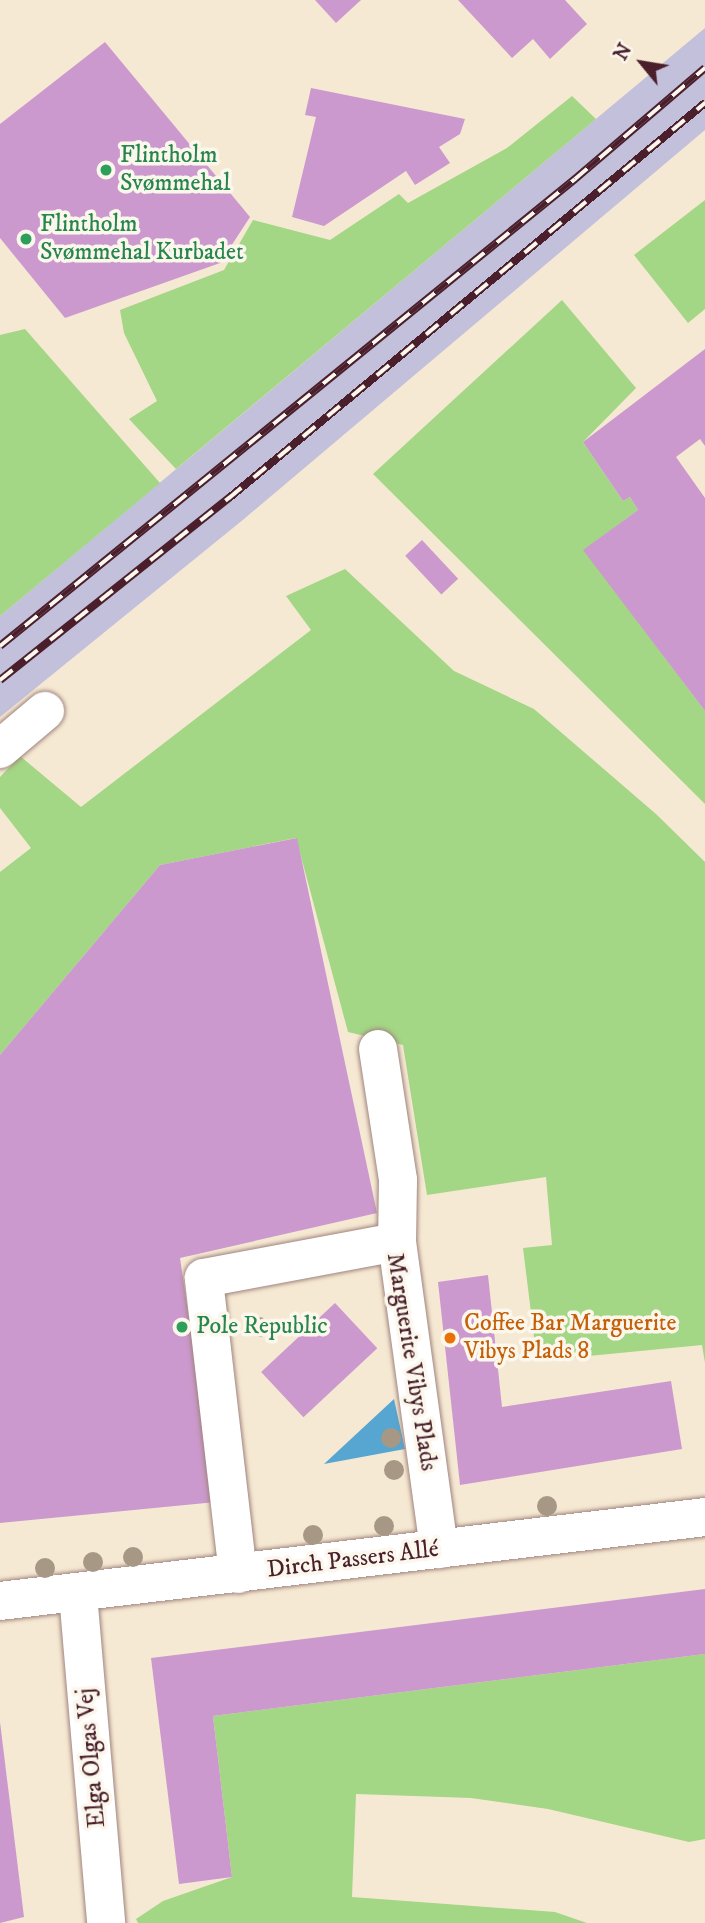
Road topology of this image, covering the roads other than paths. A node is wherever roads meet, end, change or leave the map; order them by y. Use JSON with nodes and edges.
{"nodes":[{"id":1,"x":45,"y":710,"type":"dead end"},
{"id":2,"x":0,"y":749,"type":"edge"},
{"id":3,"x":378,"y":1049,"type":"dead end"},
{"id":4,"x":397,"y":1242,"type":"junction"},
{"id":5,"x":705,"y":1517,"type":"edge"},
{"id":6,"x":439,"y":1549,"type":"junction"},
{"id":7,"x":238,"y":1574,"type":"junction"},
{"id":8,"x":78,"y":1594,"type":"junction"},
{"id":9,"x":0,"y":1601,"type":"edge"},
{"id":10,"x":106,"y":1923,"type":"edge"}],
"edges":[{"from":1,"to":2,"type":"street"},
{"from":3,"to":4,"type":"street"},
{"from":4,"to":6,"type":"street","name":"Marguerite Vibys Plads"},
{"from":4,"to":7,"type":"street","name":"Marguerite Vibys Plads"},
{"from":5,"to":6,"type":"street","name":"Dirch Passers Allé"},
{"from":6,"to":7,"type":"street","name":"Dirch Passers Allé"},
{"from":7,"to":8,"type":"street","name":"Dirch Passers Allé"},
{"from":8,"to":9,"type":"street","name":"Dirch Passers Allé"},
{"from":8,"to":10,"type":"street","name":"Elga Olgas Vej"}]}
